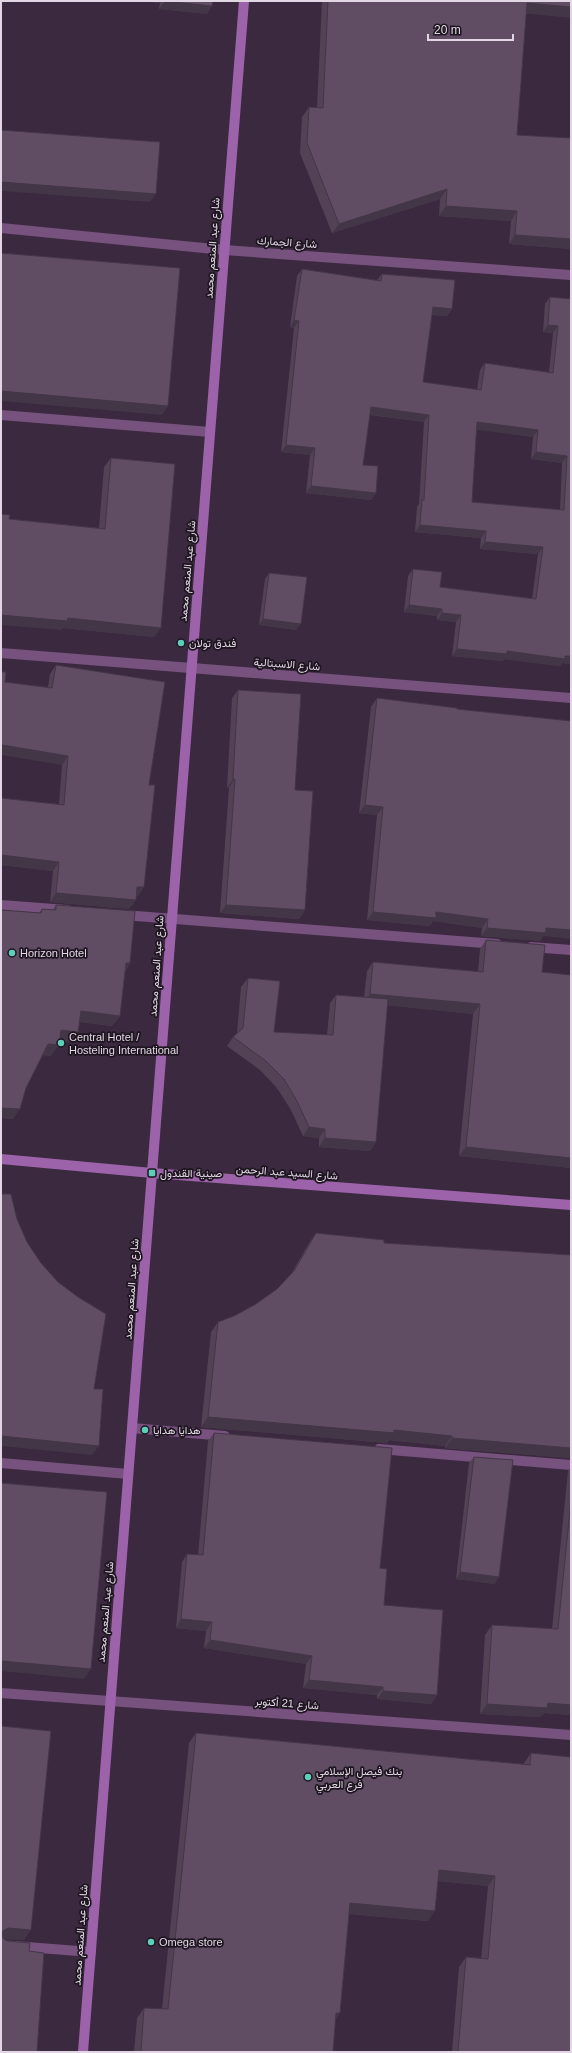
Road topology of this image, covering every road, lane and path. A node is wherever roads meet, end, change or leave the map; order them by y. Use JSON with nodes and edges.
{"nodes":[{"id":1,"x":244,"y":1,"type":"edge"},
{"id":2,"x":1,"y":228,"type":"edge"},
{"id":3,"x":224,"y":250,"type":"junction"},
{"id":4,"x":571,"y":275,"type":"edge"},
{"id":5,"x":1,"y":415,"type":"edge"},
{"id":6,"x":210,"y":432,"type":"junction"},
{"id":7,"x":1,"y":653,"type":"edge"},
{"id":8,"x":191,"y":668,"type":"junction"},
{"id":9,"x":571,"y":698,"type":"edge"},
{"id":10,"x":1,"y":905,"type":"edge"},
{"id":11,"x":79,"y":911,"type":"edge"},
{"id":12,"x":110,"y":914,"type":"edge"},
{"id":13,"x":172,"y":919,"type":"junction"},
{"id":14,"x":508,"y":945,"type":"edge"},
{"id":15,"x":524,"y":946,"type":"edge"},
{"id":16,"x":571,"y":950,"type":"edge"},
{"id":17,"x":1,"y":1159,"type":"edge"},
{"id":18,"x":152,"y":1174,"type":"junction"},
{"id":19,"x":571,"y":1206,"type":"edge"},
{"id":20,"x":132,"y":1428,"type":"junction"},
{"id":21,"x":234,"y":1436,"type":"edge"},
{"id":22,"x":367,"y":1448,"type":"edge"},
{"id":23,"x":1,"y":1463,"type":"edge"},
{"id":24,"x":571,"y":1465,"type":"edge"},
{"id":25,"x":128,"y":1474,"type":"junction"},
{"id":26,"x":1,"y":1693,"type":"edge"},
{"id":27,"x":110,"y":1702,"type":"junction"},
{"id":28,"x":571,"y":1735,"type":"edge"},
{"id":29,"x":1,"y":1945,"type":"edge"},
{"id":30,"x":91,"y":1952,"type":"junction"},
{"id":31,"x":83,"y":2052,"type":"edge"}],
"edges":[{"from":1,"to":3,"type":"street","name":"شارع عبد المنعم محمد"},
{"from":2,"to":3,"type":"street","name":"شارع الجمارك"},
{"from":3,"to":4,"type":"street","name":"شارع الجمارك"},
{"from":3,"to":6,"type":"street","name":"شارع عبد المنعم محمد"},
{"from":5,"to":6,"type":"street"},
{"from":6,"to":8,"type":"street","name":"شارع عبد المنعم محمد"},
{"from":7,"to":8,"type":"street","name":"شارع الاسبتالية"},
{"from":8,"to":9,"type":"street","name":"شارع الاسبتالية"},
{"from":8,"to":13,"type":"street","name":"شارع عبد المنعم محمد"},
{"from":10,"to":11,"type":"street"},
{"from":12,"to":13,"type":"street"},
{"from":13,"to":14,"type":"street"},
{"from":13,"to":18,"type":"street","name":"شارع عبد المنعم محمد"},
{"from":15,"to":16,"type":"street"},
{"from":17,"to":18,"type":"street","name":"شارع السيد عبد الرحمن"},
{"from":18,"to":19,"type":"street","name":"شارع السيد عبد الرحمن"},
{"from":18,"to":20,"type":"street","name":"شارع عبد المنعم محمد"},
{"from":20,"to":21,"type":"street"},
{"from":20,"to":25,"type":"street","name":"شارع عبد المنعم محمد"},
{"from":22,"to":24,"type":"street"},
{"from":23,"to":25,"type":"street"},
{"from":25,"to":27,"type":"street","name":"شارع عبد المنعم محمد"},
{"from":26,"to":27,"type":"street","name":"شارع 21 أكتوبر"},
{"from":27,"to":28,"type":"street","name":"شارع 21 أكتوبر"},
{"from":27,"to":30,"type":"street","name":"شارع عبد المنعم محمد"},
{"from":29,"to":30,"type":"street"},
{"from":30,"to":31,"type":"street","name":"شارع عبد المنعم محمد"}]}
